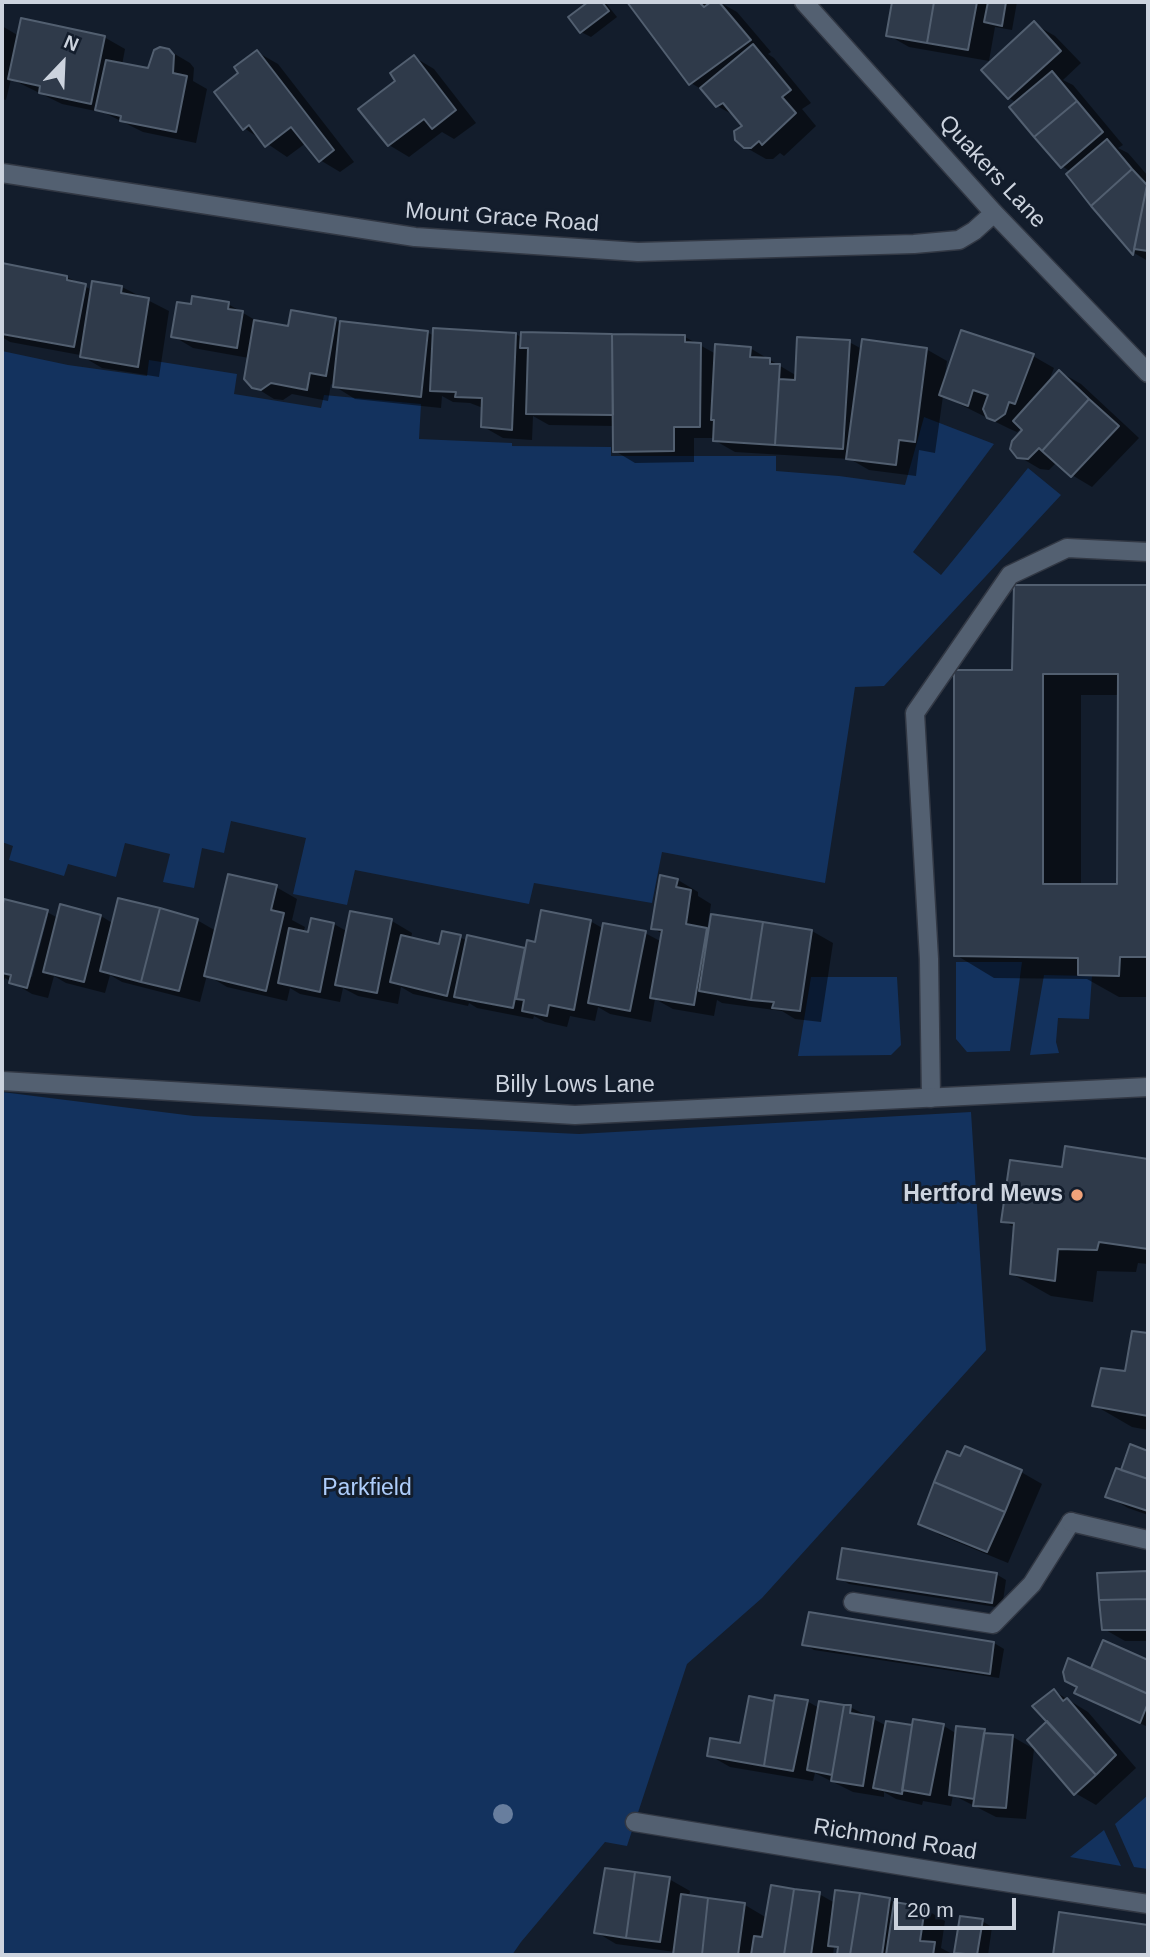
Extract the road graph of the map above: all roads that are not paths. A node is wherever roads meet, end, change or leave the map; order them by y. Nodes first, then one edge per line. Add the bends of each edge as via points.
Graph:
1 (804, 2) edge
2 (2, 173) edge
3 (994, 213) junction
4 (1148, 373) edge
5 (1148, 551) edge
6 (2, 1081) edge
7 (1148, 1087) edge
8 (931, 1098) junction
9 (1148, 1540) edge
10 (853, 1602) dead end
11 (635, 1822) dead end
12 (1148, 1904) edge

1 - 3 street, Quakers Lane
2 - 3 street, Mount Grace Road via 415,237 638,252 959,240
3 - 4 street, Quakers Lane
5 - 8 street via 1066,548 1010,575 915,713 929,958
6 - 8 street, Billy Lows Lane via 575,1115
7 - 8 street, Billy Lows Lane
9 - 10 street via 1071,1522 1032,1584 993,1624
11 - 12 street, Richmond Road

